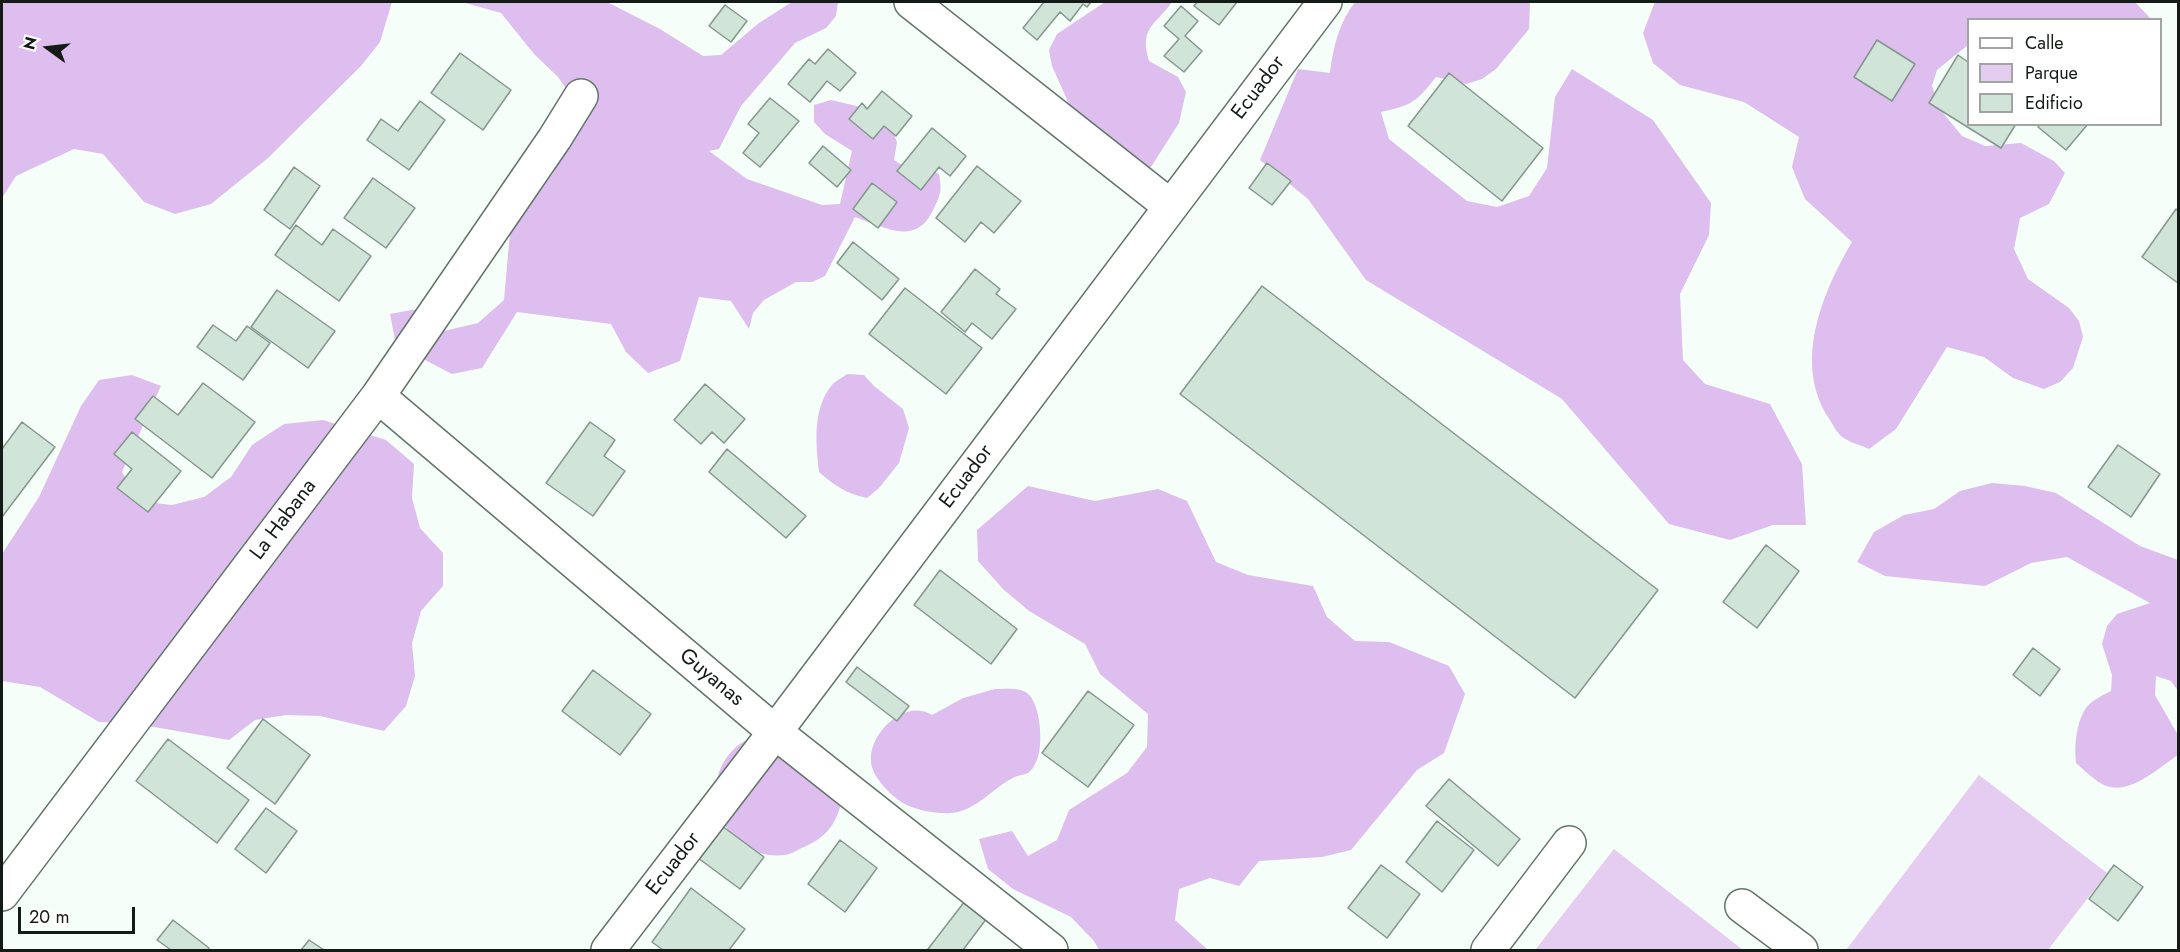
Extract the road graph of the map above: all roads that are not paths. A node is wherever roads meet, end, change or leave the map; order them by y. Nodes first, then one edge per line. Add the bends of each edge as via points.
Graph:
1 (911, 2) edge
2 (1325, 2) edge
3 (581, 96) dead end
4 (1170, 206) junction
5 (378, 396) junction
6 (775, 732) junction
7 (1569, 843) dead end
8 (2, 894) edge
9 (1742, 906) dead end
10 (608, 951) edge
11 (1051, 951) edge
12 (1488, 951) edge
13 (1801, 951) edge

1 - 4 street
2 - 4 street, Ecuador
3 - 5 street, La Habana
4 - 6 street, Ecuador
5 - 6 street, Guyanas
5 - 8 street, La Habana
6 - 10 street, Ecuador
6 - 11 street, Guyanas
7 - 12 street
9 - 13 street

